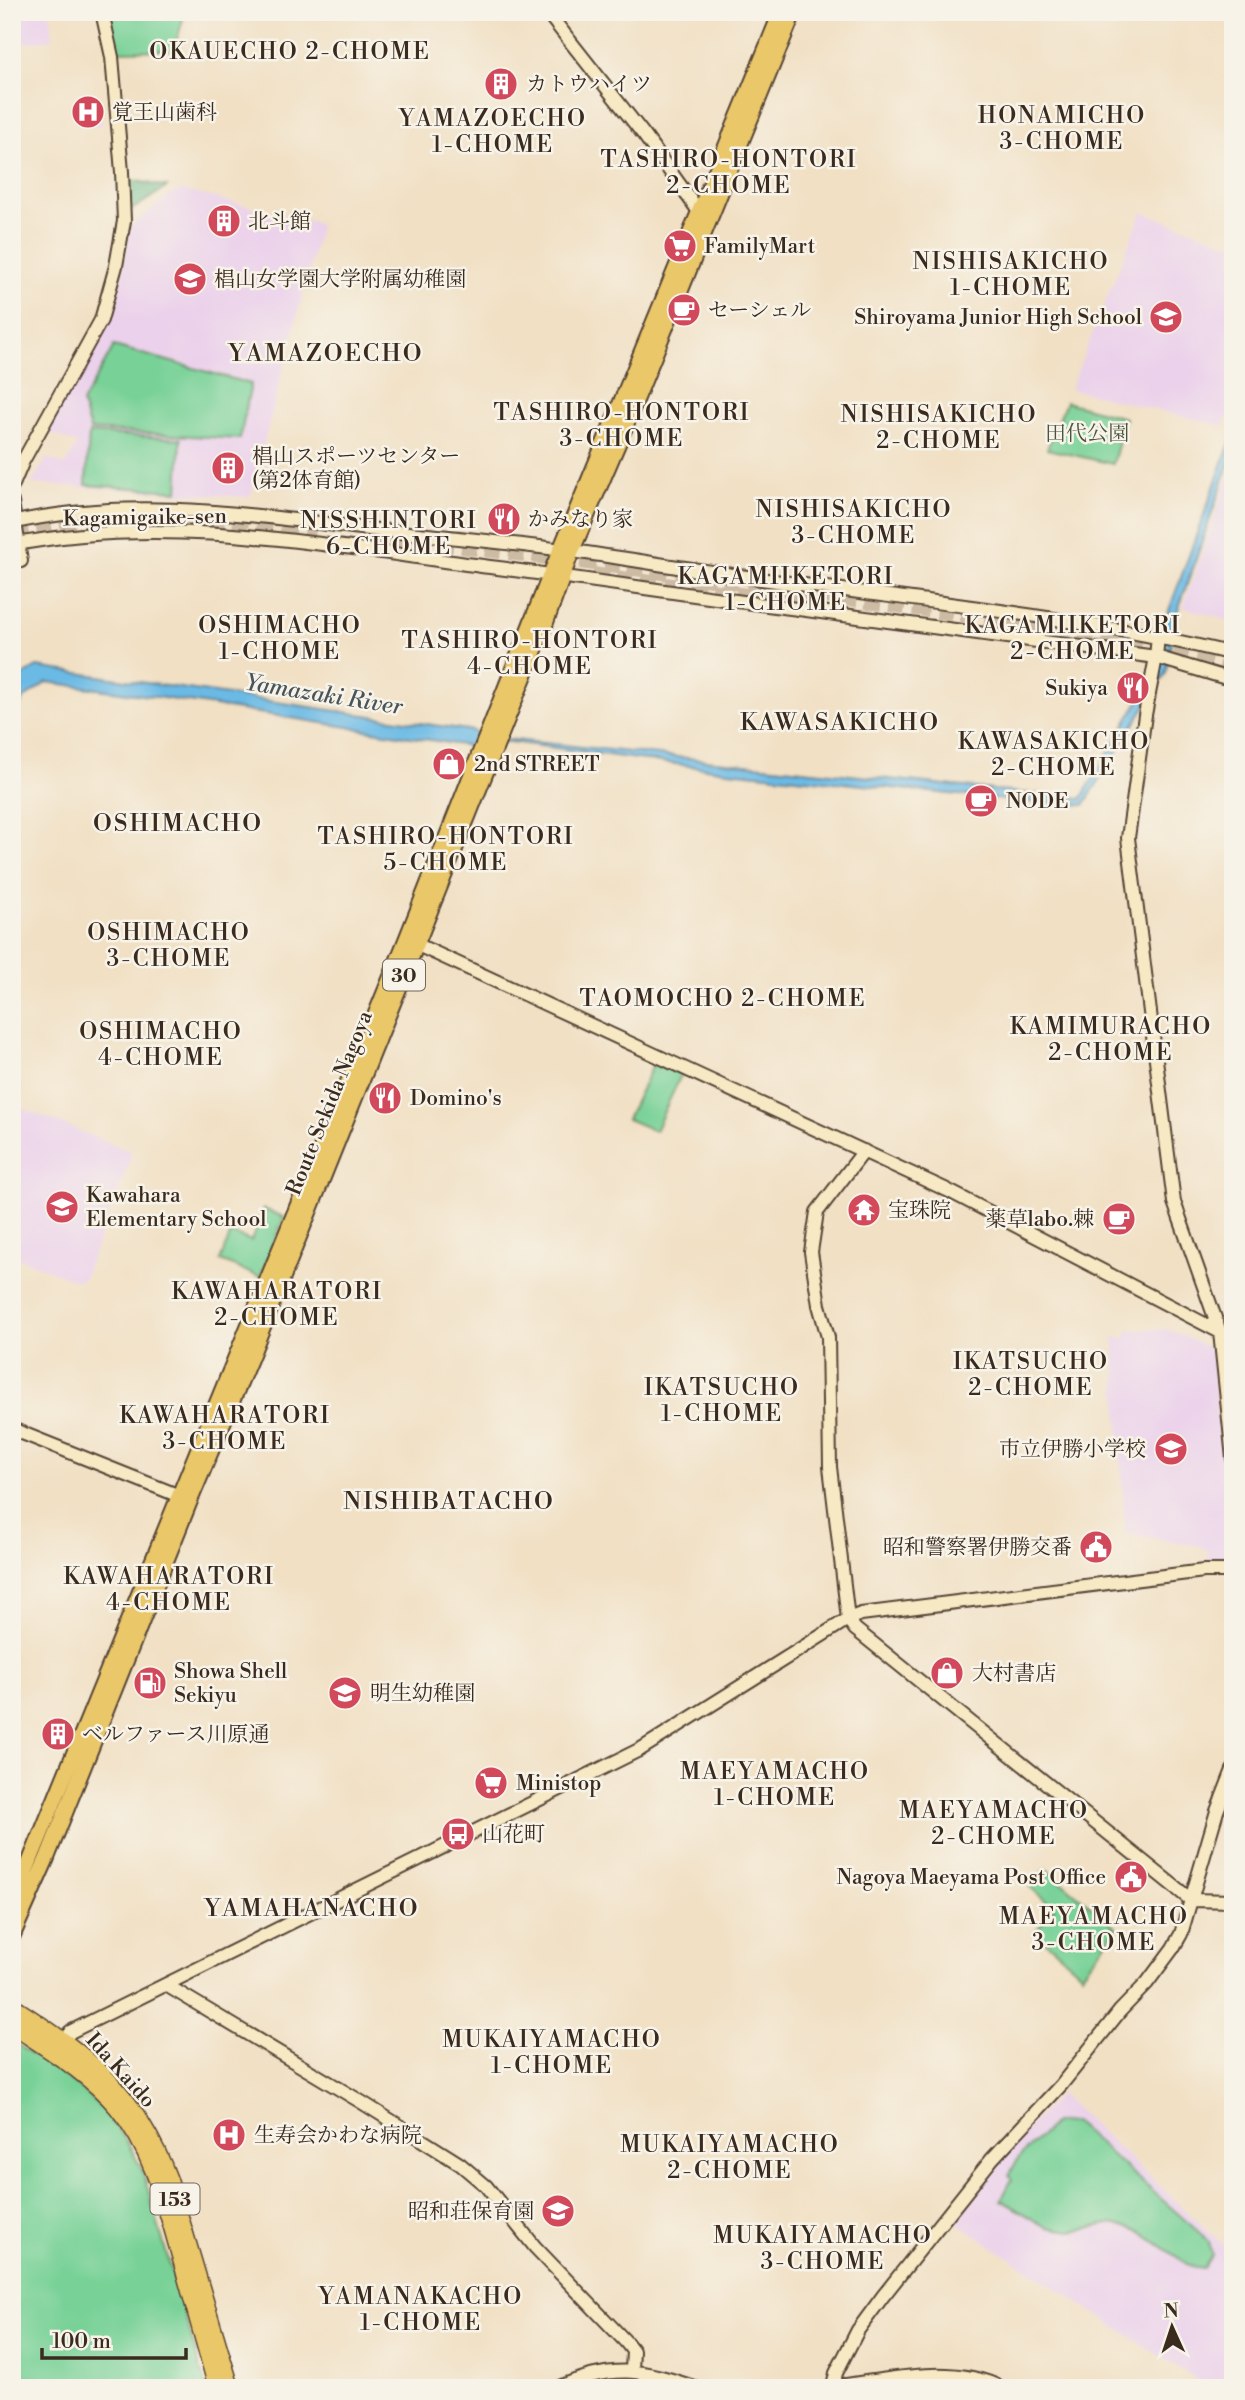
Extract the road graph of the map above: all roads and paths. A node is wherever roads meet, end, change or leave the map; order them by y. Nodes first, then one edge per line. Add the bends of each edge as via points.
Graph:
1 (102, 12) edge
2 (547, 12) edge
3 (781, 12) edge
4 (794, 12) edge
5 (706, 215) junction
6 (12, 487) edge
7 (12, 502) edge
8 (14, 522) edge
9 (16, 544) edge
10 (566, 550) junction
11 (21, 561) dead end
12 (557, 575) junction
13 (1157, 636) junction
14 (1233, 654) edge
15 (1156, 657) junction
16 (1233, 680) edge
17 (412, 942) junction
18 (864, 1151) junction
19 (1220, 1332) junction
20 (12, 1429) edge
21 (1233, 1459) edge
22 (185, 1498) junction
23 (1233, 1571) edge
24 (848, 1619) junction
25 (1233, 1770) edge
26 (1191, 1900) junction
27 (1233, 1901) edge
28 (12, 1905) edge
29 (12, 1937) edge
30 (166, 1985) junction
31 (12, 2006) edge
32 (12, 2025) edge
33 (60, 2047) junction
34 (632, 2370) junction
35 (832, 2387) edge
36 (218, 2388) edge
37 (231, 2388) edge
38 (557, 2388) edge
39 (697, 2388) edge
40 (1001, 2388) edge

1 - 6 street via 112,57 122,172 124,221 116,266 101,320
2 - 5 street
3 - 5 main road, Route Sekida Nagoya / 30
4 - 5 main road, Route Sekida Nagoya / 30
5 - 10 main road, Route Sekida Nagoya / 30
7 - 8 street
8 - 9 street
8 - 10 street, Kagamigaike-sen via 131,509 191,510
9 - 11 street
9 - 12 street, Kagamigaike-sen via 52,537 196,531
10 - 12 main road, Route Sekida Nagoya / 30
10 - 13 street, Kagamigaike-sen
12 - 15 street, Kagamigaike-sen
12 - 17 main road, Route Sekida Nagoya / 30
13 - 14 street, Kagamigaike-sen
13 - 15 street
15 - 16 street, Kagamigaike-sen
15 - 19 street via 1128,838 1174,1202
17 - 18 street
17 - 22 main road, Route Sekida Nagoya / 30
18 - 19 street
18 - 24 street via 817,1212 811,1252 828,1337 830,1467
19 - 21 street
20 - 22 street
22 - 28 main road, Route Sekida Nagoya / 30
22 - 29 main road, Route Sekida Nagoya / 30 via 47,1858
23 - 24 street via 1080,1586
24 - 26 street
24 - 30 street via 641,1749
25 - 26 street
26 - 27 street
26 - 35 street via 1173,1948 930,2234 858,2330
30 - 33 street via 70,2032
30 - 34 street via 474,2175 626,2342 633,2351
31 - 33 highway, Ida Kaido / 153
32 - 33 highway, Ida Kaido / 153
33 - 36 highway, Ida Kaido / 153 via 117,2107 145,2150
33 - 37 highway, Ida Kaido / 153 via 96,2067 133,2109 159,2152
34 - 38 street via 584,2376
34 - 39 street
35 - 40 street via 944,2375 989,2381

